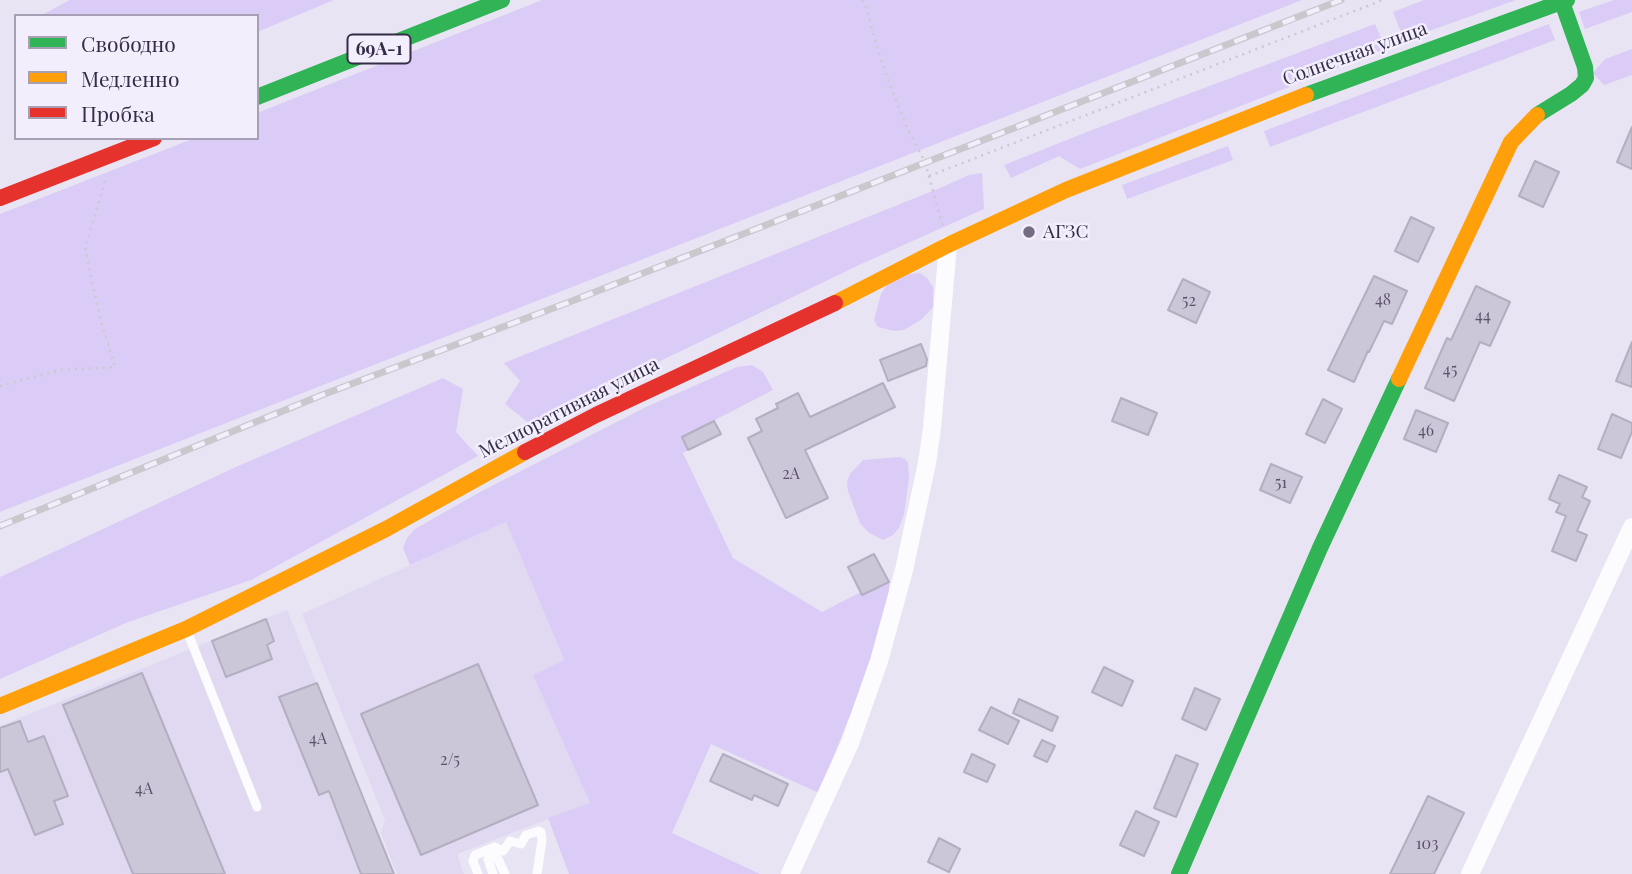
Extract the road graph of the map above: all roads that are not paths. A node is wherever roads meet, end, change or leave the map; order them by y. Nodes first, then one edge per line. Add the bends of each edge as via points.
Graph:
1 (502, 0) edge
2 (1564, 1) edge
3 (259, 96) edge
4 (148, 140) edge
5 (1159, 152) joint
6 (0, 198) edge
7 (948, 245) junction
8 (1632, 527) edge
9 (186, 629) junction
10 (0, 706) edge
11 (257, 807) dead end
12 (478, 874) edge
13 (494, 874) edge
14 (505, 874) edge
15 (537, 874) edge
16 (790, 874) edge
17 (1179, 874) edge
18 (1470, 874) edge

1 - 3 street, 69А-1
2 - 5 street, Солнечная улица
2 - 17 street via 1586,78 1536,116 1511,142 1320,548
4 - 6 street
5 - 7 street, Мелиоративная улица
7 - 9 street, Мелиоративная улица via 596,415 386,529
7 - 16 street via 932,428 904,570 850,743
8 - 18 street
9 - 10 street, Мелиоративная улица
9 - 11 lane
12 - 15 lane via 475,855 495,847 503,851 510,841 521,844 526,835 539,831
13 - 14 lane via 488,859 492,854

